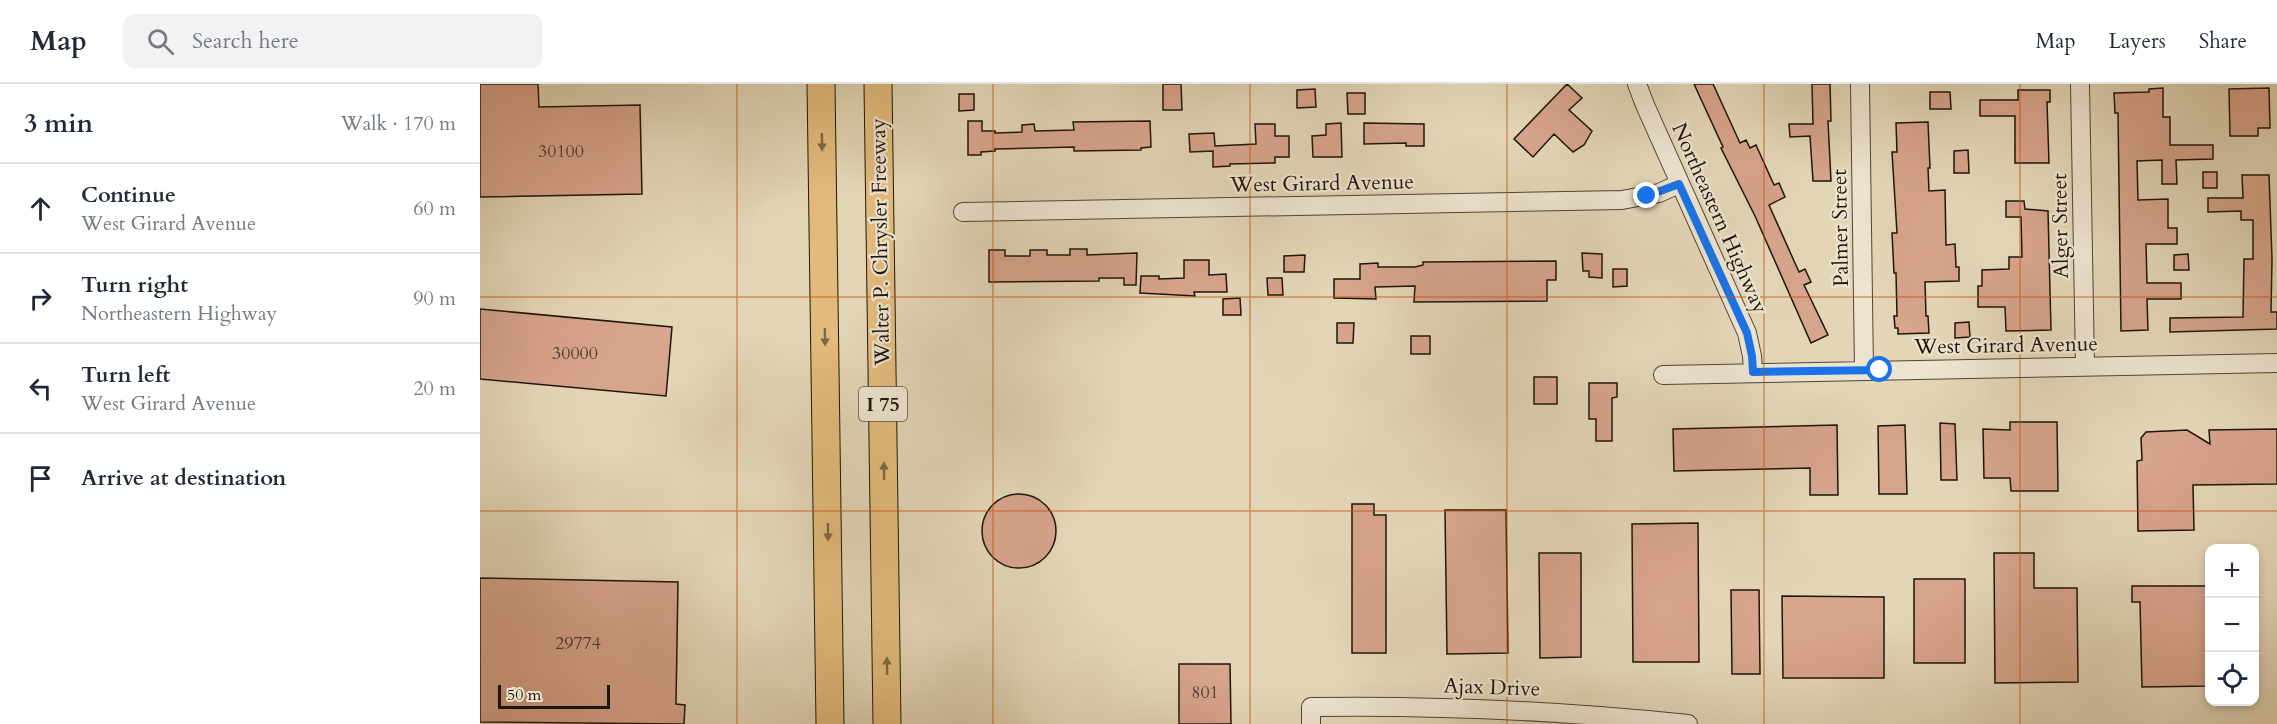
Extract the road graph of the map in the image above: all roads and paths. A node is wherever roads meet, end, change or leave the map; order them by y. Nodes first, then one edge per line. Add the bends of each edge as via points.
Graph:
1 (821, 84) edge
2 (878, 84) edge
3 (1637, 84) edge
4 (1860, 84) edge
5 (2080, 84) edge
6 (1679, 184) junction
7 (963, 212) dead end
8 (2277, 363) edge
9 (2085, 366) junction
10 (1864, 371) junction
11 (1753, 372) junction
12 (1663, 375) dead end
13 (830, 724) edge
14 (887, 724) edge
15 (1311, 724) edge
16 (1688, 724) edge

1 -> 13 highway
14 -> 2 highway, Walter P. Chrysler Freeway / I 75
3 - 6 street, Northeastern Highway
4 - 10 street, Palmer Street
5 - 9 street, Alger Street
6 - 7 street, West Girard Avenue via 1659,193 1622,200
6 - 11 street, Northeastern Highway via 1747,333
8 - 9 street, West Girard Avenue
9 - 10 street, West Girard Avenue
10 - 11 street, West Girard Avenue
11 - 12 street, West Girard Avenue
15 - 16 street, Ajax Drive via 1311,707 1369,706 1512,709

